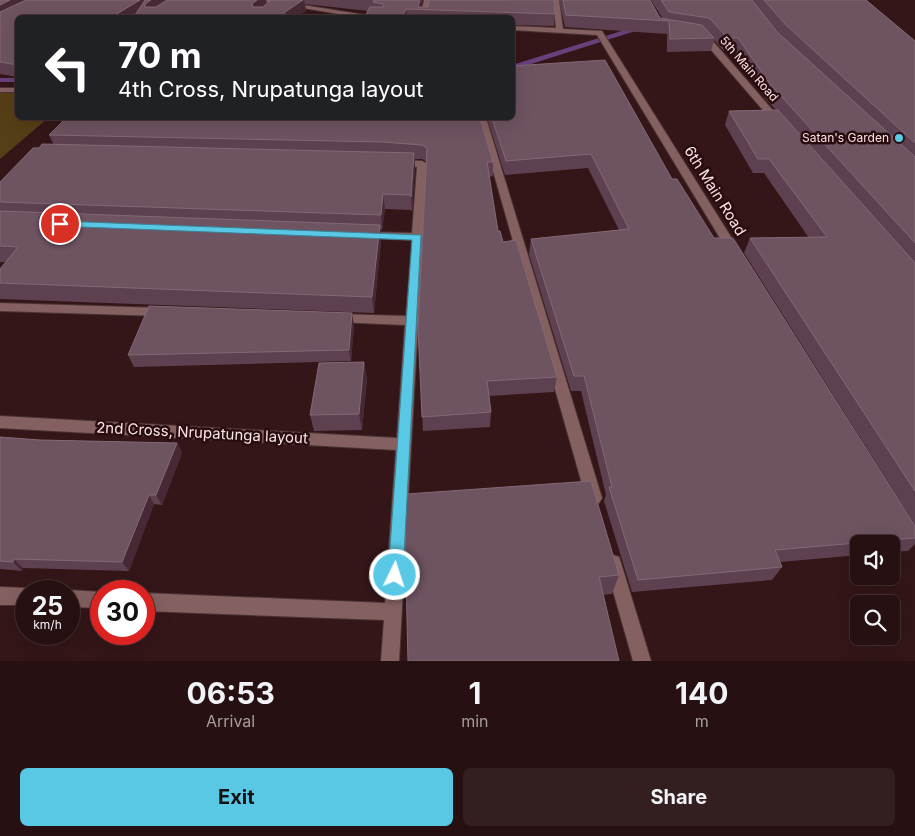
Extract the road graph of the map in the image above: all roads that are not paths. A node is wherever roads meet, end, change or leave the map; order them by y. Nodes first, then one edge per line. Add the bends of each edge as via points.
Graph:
1 (258, 0) edge
2 (427, 0) edge
3 (556, 0) edge
4 (276, 4) edge
5 (323, 9) junction
6 (320, 15) edge
7 (362, 15) edge
8 (424, 15) edge
9 (515, 28) edge
10 (560, 31) junction
11 (697, 33) edge
12 (0, 90) edge
13 (15, 90) edge
14 (483, 120) edge
15 (786, 130) edge
16 (392, 162) edge
17 (358, 235) edge
18 (418, 237) junction
19 (742, 264) edge
20 (0, 307) edge
21 (177, 313) edge
22 (324, 318) edge
23 (412, 321) junction
24 (0, 422) edge
25 (404, 444) junction
26 (597, 508) edge
27 (609, 547) edge
28 (0, 596) edge
29 (15, 597) edge
30 (155, 602) edge
31 (393, 612) junction
32 (390, 661) edge
33 (642, 661) edge

1 - 4 street
2 - 8 street
3 - 10 street
4 - 5 street
5 - 6 street
5 - 7 street
9 - 10 street
10 - 19 street, 6th Main Road via 602,39
11 - 15 street, 5th Main Road
12 - 13 street
14 - 26 street
16 - 18 street via 422,164
17 - 18 street
18 - 23 street
20 - 21 street
22 - 23 street
23 - 25 street
24 - 25 street, 2nd Cross, Nrupatunga layout
25 - 31 street
27 - 33 street
28 - 29 street
30 - 31 street
31 - 32 street

